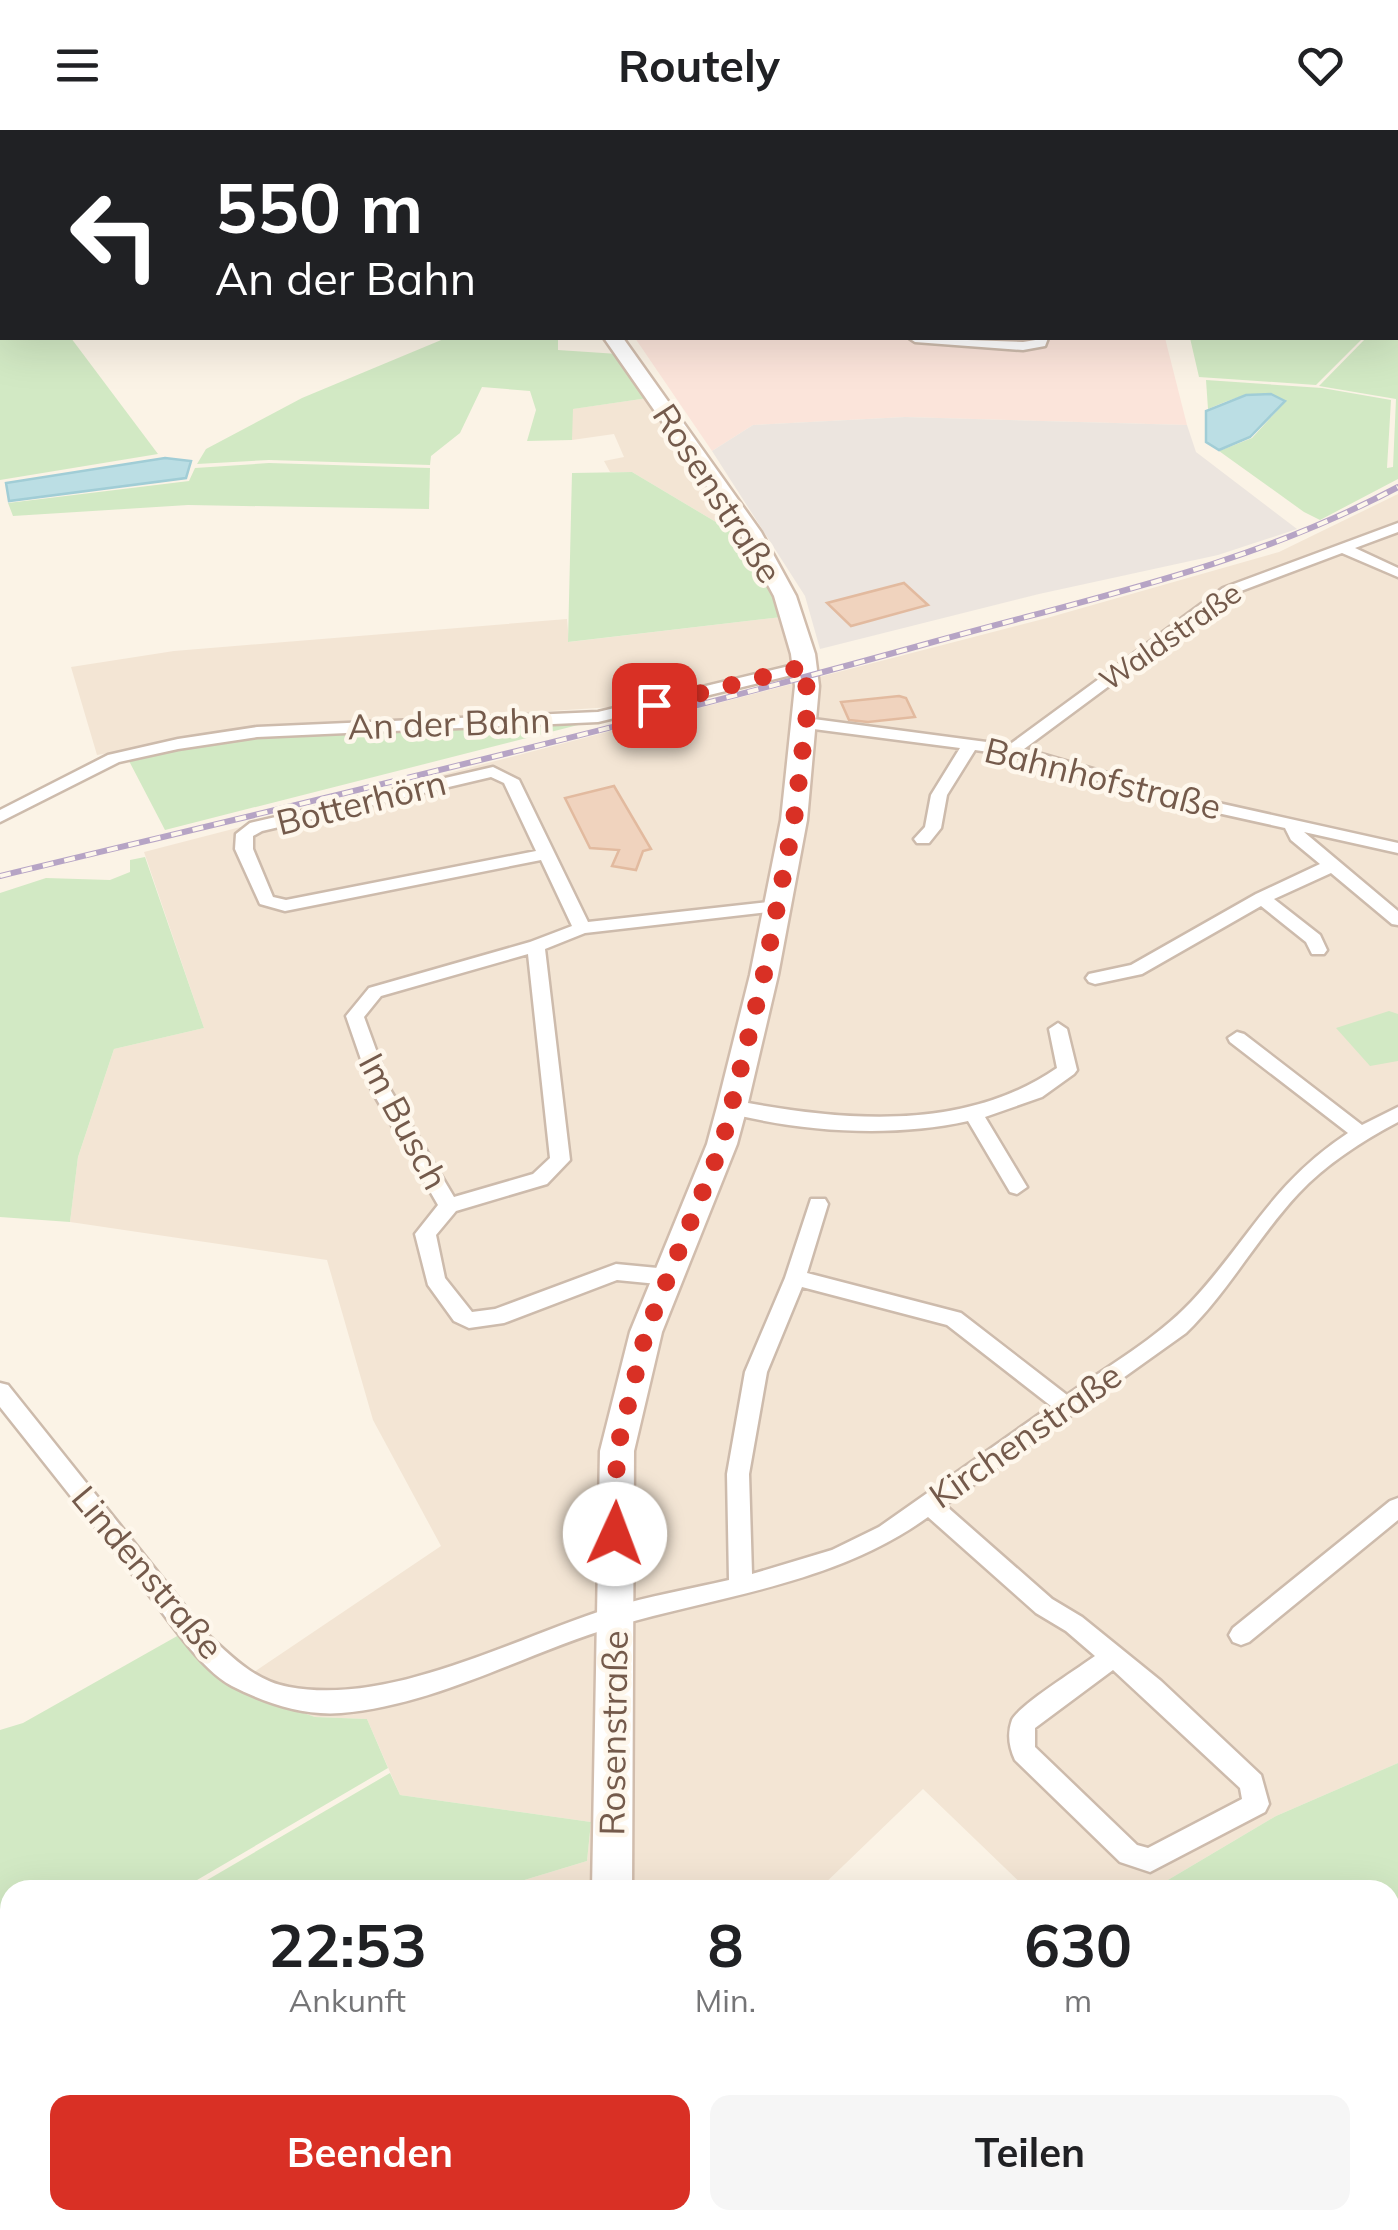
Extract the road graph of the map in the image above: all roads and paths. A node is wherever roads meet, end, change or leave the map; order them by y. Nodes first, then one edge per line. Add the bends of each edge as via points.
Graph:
1 (615, 340) edge
2 (942, 340) edge
3 (1041, 340) edge
4 (1398, 527) edge
5 (1340, 547) junction
6 (1398, 573) edge
7 (806, 666) junction
8 (806, 723) junction
9 (972, 744) junction
10 (1012, 750) junction
11 (0, 817) edge
12 (1291, 823) junction
13 (923, 840) dead end
14 (1398, 848) edge
15 (546, 854) junction
16 (1333, 865) junction
17 (1262, 898) junction
18 (777, 906) junction
19 (1398, 920) edge
20 (582, 928) junction
21 (536, 946) junction
22 (1318, 950) dead end
23 (1094, 978) dead end
24 (1058, 1029) dead end
25 (1236, 1038) dead end
26 (732, 1106) junction
27 (973, 1113) junction
28 (1398, 1114) edge
29 (1360, 1133) junction
30 (1018, 1186) dead end
31 (818, 1204) dead end
32 (449, 1206) junction
33 (668, 1276) junction
34 (795, 1278) junction
35 (0, 1391) edge
36 (1066, 1406) junction
37 (929, 1504) junction
38 (1398, 1507) edge
39 (741, 1586) junction
40 (614, 1617) junction
41 (1241, 1635) dead end
42 (1113, 1656) junction
43 (612, 1880) edge

1 - 7 main road, Rosenstraße via 750,532 786,596
2 - 3 street via 1022,346
4 - 5 street, Waldstraße
5 - 6 street
5 - 10 street, Waldstraße via 1228,590
7 - 8 main road, Rosenstraße
7 - 11 street, An der Bahn via 598,717 258,732 178,744 114,758
8 - 9 street, Bahnhofstraße
8 - 18 main road, Rosenstraße
9 - 10 street, Bahnhofstraße
9 - 13 street via 939,795 934,828
10 - 12 street, Bahnhofstraße via 1183,800
12 - 14 street, Bahnhofstraße
12 - 16 street
15 - 15 street, Botterhörn via 510,780 493,772 256,827 245,834 244,849 266,900 286,906
15 - 20 street, Botterhörn
16 - 17 street
16 - 19 street
17 - 22 street via 1314,939
17 - 23 street via 1136,970
18 - 20 street, Im Busch
18 - 26 main road, Rosenstraße
20 - 21 street, Im Busch
21 - 32 street via 560,1160 540,1179
21 - 32 street, Im Busch via 375,992 355,1016 410,1145
24 - 27 street via 1067,1070 1046,1089
25 - 29 street
26 - 27 street via 866,1124
26 - 33 main road, Rosenstraße
27 - 30 street
28 - 29 street, Kirchenstraße
29 - 36 street, Kirchenstraße via 1292,1188 1204,1306
31 - 34 street
32 - 33 street, Im Busch via 425,1234 435,1280 469,1320 497,1317 616,1272
33 - 40 main road, Rosenstraße via 646,1332 617,1450
34 - 36 street via 954,1319
34 - 39 street via 753,1388 738,1474
35 - 40 street, Lindenstraße via 200,1641 237,1677 283,1697 338,1703 396,1694
36 - 37 street, Kirchenstraße
37 - 39 street, Kirchenstraße via 839,1557
37 - 42 street via 1044,1606
38 - 41 street
39 - 40 street, Kirchenstraße
40 - 43 main road, Rosenstraße
42 - 42 street via 1252,1784 1256,1804 1150,1860 1130,1854 1024,1752 1021,1737 1024,1722

